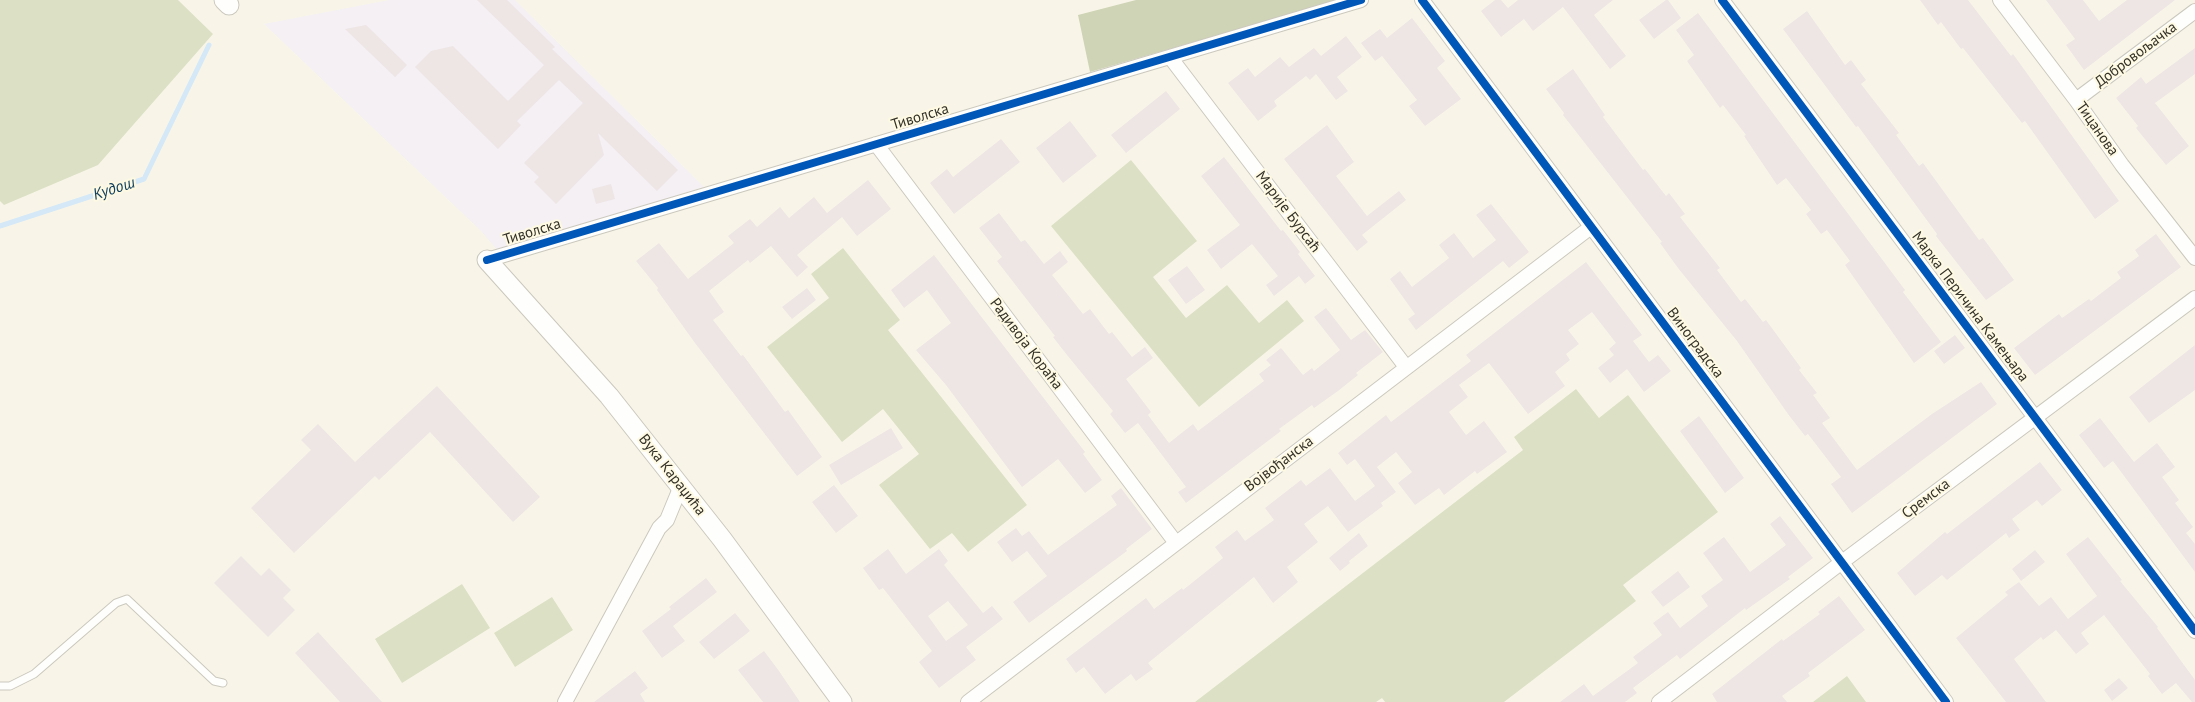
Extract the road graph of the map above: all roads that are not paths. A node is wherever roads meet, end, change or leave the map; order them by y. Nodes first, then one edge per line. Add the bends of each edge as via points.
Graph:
1 (1361, 0) edge
2 (1422, 0) edge
3 (1722, 0) edge
4 (2000, 0) edge
5 (2195, 10) edge
6 (1170, 57) junction
7 (2076, 100) junction
8 (876, 144) junction
9 (1591, 227) junction
10 (2195, 258) edge
11 (487, 260) joint
12 (2195, 298) edge
13 (1406, 367) junction
14 (2035, 418) junction
15 (681, 486) junction
16 (1176, 543) junction
17 (1842, 562) junction
18 (2195, 631) edge
19 (223, 683) dead end
20 (0, 686) edge
21 (565, 702) edge
22 (842, 702) edge
23 (968, 702) edge
24 (1659, 702) edge
25 (1946, 702) edge

1 - 6 street, Тиволска
2 - 9 street, Виноградска
3 - 14 street, Марка Перичина Камењара
4 - 7 street, Тицанова
5 - 7 street, Добровољачка
6 - 8 street, Тиволска
6 - 13 street, Марије Бурсаћ
7 - 10 street, Тицанова
8 - 11 street, Тиволска
8 - 16 street, Радивоја Кораћа
9 - 13 street, Војвођанска
9 - 17 street, Виноградска
11 - 15 main road, Вука Караџића via 588,372
12 - 14 street, Сремска
13 - 16 street, Војвођанска
14 - 17 street, Сремска
14 - 18 street, Марка Перичина Камењара
15 - 21 street via 667,520 659,528
15 - 22 main road, Вука Караџића
16 - 23 street, Војвођанска
17 - 24 street, Сремска
17 - 25 street, Виноградска
19 - 20 lane via 214,681 127,599 116,602 34,674 10,686

